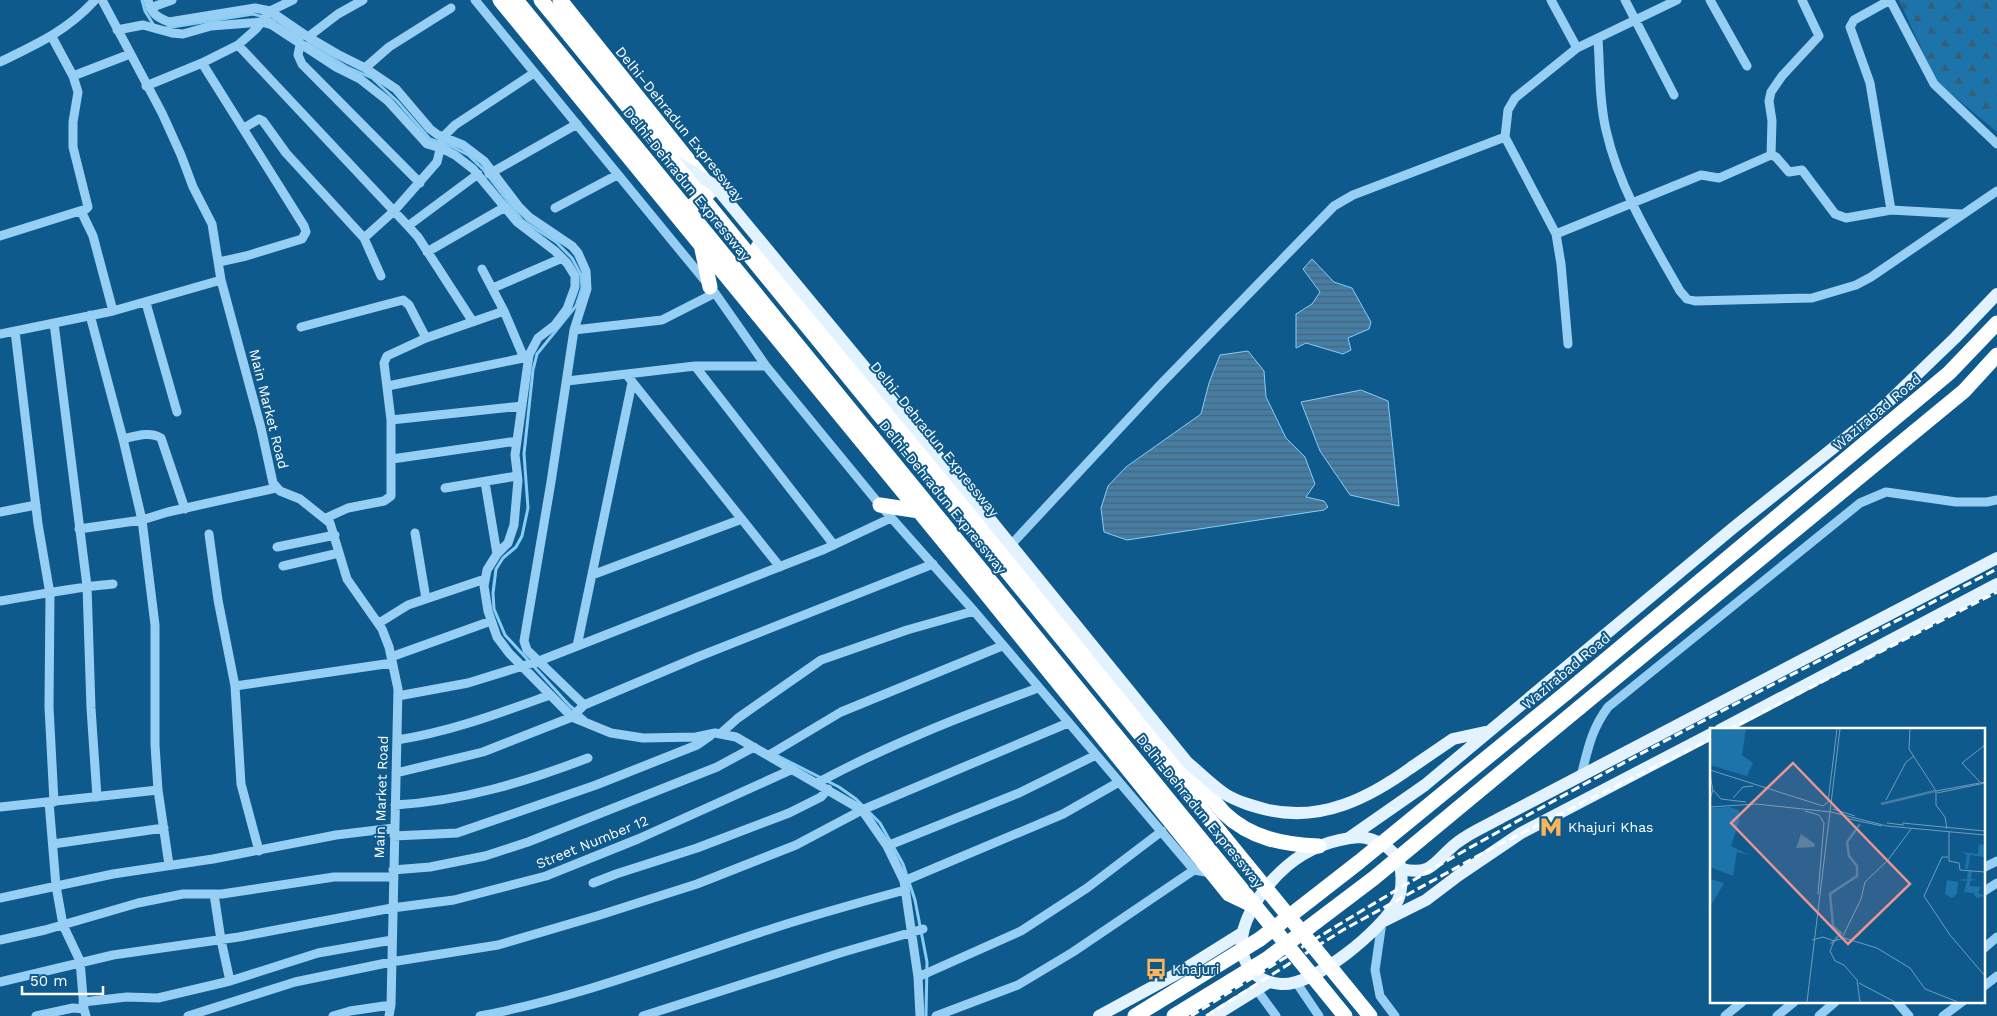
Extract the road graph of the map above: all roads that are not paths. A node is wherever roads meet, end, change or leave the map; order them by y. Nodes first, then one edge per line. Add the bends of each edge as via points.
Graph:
1 (95, 0) edge
2 (102, 0) edge
3 (172, 0) edge
4 (261, 0) edge
5 (293, 0) edge
6 (363, 0) edge
7 (475, 0) edge
8 (500, 0) edge
9 (516, 0) edge
10 (541, 0) edge
11 (560, 0) edge
12 (1551, 0) edge
13 (1625, 0) edge
14 (1678, 0) edge
15 (1710, 0) edge
16 (1802, 0) edge
17 (1890, 0) edge
18 (149, 4) edge
19 (451, 8) dead end
20 (266, 16) junction
21 (1636, 21) junction
22 (117, 30) junction
23 (52, 37) junction
24 (308, 37) junction
25 (1598, 39) junction
26 (238, 45) junction
27 (300, 45) junction
28 (1577, 48) junction
29 (130, 54) junction
30 (0, 62) edge
31 (202, 63) junction
32 (1747, 66) dead end
33 (365, 68) junction
34 (534, 73) junction
35 (73, 76) junction
36 (146, 86) junction
37 (1674, 95) dead end
38 (577, 124) junction
39 (244, 128) junction
40 (1505, 137) junction
41 (442, 143) junction
42 (1997, 144) edge
43 (1772, 155) junction
44 (674, 161) junction
45 (486, 175) junction
46 (617, 175) junction
47 (420, 183) junction
48 (712, 190) junction
49 (1997, 191) edge
50 (1631, 204) junction
51 (504, 207) junction
52 (555, 208) dead end
53 (1891, 210) junction
54 (81, 211) junction
55 (394, 211) junction
56 (1962, 214) junction
57 (678, 217) junction
58 (408, 226) junction
59 (1556, 234) junction
60 (0, 236) edge
61 (364, 238) junction
62 (701, 246) junction
63 (427, 252) junction
64 (562, 258) junction
65 (219, 262) junction
66 (482, 269) dead end
67 (381, 276) dead end
68 (221, 280) junction
69 (493, 288) junction
70 (713, 290) junction
71 (1997, 294) edge
72 (146, 302) junction
73 (113, 311) junction
74 (504, 311) junction
75 (90, 315) junction
76 (473, 322) junction
77 (54, 323) junction
78 (1997, 323) edge
79 (301, 326) dead end
80 (574, 330) junction
81 (16, 331) junction
82 (0, 334) edge
83 (426, 338) junction
84 (1568, 344) dead end
85 (1997, 355) edge
86 (526, 358) junction
87 (695, 366) junction
88 (766, 366) junction
89 (626, 374) junction
90 (567, 381) junction
91 (632, 382) junction
92 (388, 386) junction
93 (522, 406) junction
94 (178, 412) dead end
95 (391, 420) junction
96 (123, 439) junction
97 (517, 441) junction
98 (392, 459) junction
99 (517, 476) junction
100 (485, 482) junction
101 (276, 488) junction
102 (445, 488) dead end
103 (1997, 500) edge
104 (36, 505) junction
105 (880, 505) junction
106 (185, 509) junction
107 (918, 511) junction
108 (0, 512) edge
109 (326, 518) junction
110 (891, 518) junction
111 (742, 519) junction
112 (142, 520) junction
113 (79, 529) junction
114 (415, 533) dead end
115 (209, 534) dead end
116 (334, 535) junction
117 (834, 545) junction
118 (277, 547) dead end
119 (1006, 550) junction
120 (339, 553) junction
121 (497, 554) junction
122 (1997, 558) edge
123 (933, 564) junction
124 (283, 566) dead end
125 (780, 567) junction
126 (592, 575) junction
127 (485, 579) junction
128 (114, 584) dead end
129 (1997, 584) edge
130 (87, 586) junction
131 (50, 594) junction
132 (426, 599) junction
133 (0, 601) edge
134 (974, 611) junction
135 (491, 621) junction
136 (378, 623) junction
137 (577, 646) junction
138 (1002, 646) junction
139 (392, 660) junction
140 (530, 663) junction
141 (235, 686) junction
142 (1038, 688) junction
143 (398, 696) junction
144 (550, 696) junction
145 (577, 711) junction
146 (1068, 723) junction
147 (1724, 728) edge
148 (1489, 731) junction
149 (721, 732) junction
150 (1710, 735) edge
151 (397, 740) junction
152 (754, 747) junction
153 (771, 753) junction
154 (1096, 755) junction
155 (588, 758) dead end
156 (792, 768) junction
157 (396, 773) junction
158 (1581, 776) junction
159 (822, 780) junction
160 (1119, 782) junction
161 (828, 789) junction
162 (158, 790) junction
163 (97, 797) junction
164 (52, 802) junction
165 (395, 805) junction
166 (0, 807) edge
167 (865, 809) junction
168 (164, 828) junction
169 (1162, 831) junction
170 (394, 832) junction
171 (1349, 838) junction
172 (52, 844) junction
173 (891, 844) junction
174 (1320, 846) junction
175 (259, 851) junction
176 (1997, 861) edge
177 (169, 865) junction
178 (1984, 868) edge
179 (1402, 869) junction
180 (1194, 870) junction
181 (393, 873) junction
182 (1211, 873) junction
183 (906, 882) junction
184 (1997, 883) edge
185 (593, 884) dead end
186 (56, 886) junction
187 (1984, 891) edge
188 (214, 894) junction
189 (0, 898) edge
190 (1254, 906) junction
191 (392, 908) junction
192 (1382, 922) junction
193 (64, 924) junction
194 (917, 931) junction
195 (1242, 932) junction
196 (1997, 937) edge
197 (0, 940) edge
198 (221, 940) junction
199 (392, 940) junction
200 (1984, 947) edge
201 (80, 961) junction
202 (391, 962) junction
203 (924, 975) junction
204 (1997, 976) edge
205 (1163, 980) junction
206 (230, 981) junction
207 (0, 982) edge
208 (1269, 982) junction
209 (1296, 982) junction
210 (1985, 986) edge
211 (1997, 989) edge
212 (1257, 990) junction
213 (1740, 1004) edge
214 (1792, 1004) edge
215 (1833, 1004) edge
216 (1899, 1004) edge
217 (1959, 1004) edge
218 (391, 1005) junction
219 (84, 1009) edge
220 (36, 1016) edge
221 (188, 1016) edge
222 (333, 1016) edge
223 (389, 1016) edge
224 (480, 1016) edge
225 (643, 1016) edge
226 (920, 1016) edge
227 (936, 1016) edge
228 (1099, 1016) edge
229 (1135, 1016) edge
230 (1150, 1016) edge
231 (1174, 1016) edge
232 (1214, 1016) edge
233 (1276, 1016) edge
234 (1319, 1016) edge
235 (1345, 1016) edge
236 (1370, 1016) edge
237 (1396, 1016) edge
238 (1725, 1016) edge
239 (1777, 1016) edge
240 (1819, 1016) edge
241 (1909, 1016) edge
242 (1943, 1016) edge

1 - 23 street
2 - 22 street, Main Market Road
3 - 18 street
4 - 20 street
5 - 20 street
6 - 24 street
7 - 34 street
8 - 57 highway
9 - 235 highway, Delhi-Dehradun Expressway, bridge
10 - 44 highway, Delhi-Dehradun Expressway, bridge
11 - 48 highway, Delhi–Dehradun Expressway
12 - 28 street
13 - 21 street
14 - 21 street
15 - 32 street
16 - 43 street via 1819,36 1771,92
17 - 42 street via 1934,84
17 - 53 street via 1854,20 1850,27 1870,83
18 - 20 street via 156,17 169,22 255,8
19 - 33 street via 389,47
20 - 22 street via 183,34 143,25
20 - 24 street
20 - 26 street
20 - 27 street via 272,26
21 - 25 street
21 - 37 street
22 - 29 street, Main Market Road
23 - 30 street
23 - 35 street
24 - 33 street
25 - 28 street
25 - 50 street via 1605,129
26 - 31 street
26 - 55 street
27 - 41 street via 360,79 388,101 424,142
27 - 47 street via 298,54 302,64
28 - 40 street via 1515,98 1508,110
29 - 35 street
29 - 36 street, Main Market Road
31 - 36 street
31 - 39 street
33 - 41 street via 396,89
34 - 38 street
34 - 41 street via 456,125
35 - 54 street via 78,92 73,147 88,202 86,209
36 - 65 street, Main Market Road via 162,113 212,224
38 - 45 street
38 - 46 street
39 - 61 street via 255,120 263,121 286,153
39 - 65 street via 304,226 305,236
40 - 59 street
40 - 119 street via 1353,195 1334,206
41 - 45 street
41 - 45 street via 463,145 484,161
41 - 47 street via 437,162
43 - 50 street via 1719,178 1701,175
43 - 53 street via 1789,172 1802,170 1840,217
44 - 148 main road, bridge via 714,185 1187,762 1226,794 1250,806 1283,813 1334,810 1393,781 1453,739
44 - 236 highway, Delhi-Dehradun Expressway, bridge
45 - 51 street
45 - 58 street
45 - 80 street via 529,217 578,253 586,271 587,289
46 - 52 street
46 - 70 street
47 - 55 street
48 - 57 highway
48 - 119 highway, Delhi–Dehradun Expressway
49 - 56 street
50 - 56 street via 1680,291 1687,299 1695,301 1812,298 1838,291 1871,277
50 - 59 street
51 - 63 street
51 - 64 street via 517,222
53 - 56 street
54 - 60 street
54 - 73 street via 93,236
55 - 58 street
55 - 61 street
57 - 62 highway
58 - 63 street
59 - 84 street
61 - 67 street
62 - 70 highway
62 - 107 highway
63 - 76 street
64 - 69 street
64 - 86 street via 574,276 572,298 555,325 538,338
65 - 68 street, Main Market Road
66 - 69 street
68 - 72 street
68 - 101 street, Main Market Road
69 - 74 street
70 - 80 street via 662,320
70 - 88 street
71 - 148 main road via 1877,413
72 - 73 street
72 - 94 street
73 - 75 street
74 - 76 street
74 - 86 street
75 - 77 street
75 - 96 street
76 - 83 street
77 - 81 street
77 - 113 street
78 - 229 highway, Wazirabad Road, bridge via 1949,373 1359,862 1260,939
79 - 83 street via 403,300 409,305
80 - 90 street
81 - 82 street
81 - 104 street
83 - 92 street via 387,356 384,363
85 - 231 highway, bridge via 1964,391 1374,878 1267,959
86 - 92 street
86 - 93 street
87 - 88 street
87 - 89 street
87 - 117 street
88 - 105 street
89 - 90 street
89 - 91 street
90 - 140 street via 524,631 524,645
91 - 111 street
91 - 126 street
92 - 95 street
93 - 95 street
93 - 97 street
95 - 98 street
96 - 106 street via 148,434 161,438
96 - 112 street
97 - 98 street
97 - 99 street
98 - 109 street via 392,492 388,499 348,508
99 - 100 street
99 - 121 street via 514,525 508,542
100 - 102 street
100 - 121 street
101 - 106 street
101 - 109 street, Main Market Road via 300,499
103 - 158 street via 1956,502 1886,492 1860,503 1608,707 1591,737
104 - 108 street
104 - 131 street
105 - 107 highway
105 - 110 street
106 - 112 street
107 - 182 highway
109 - 116 street, Main Market Road
110 - 117 street
110 - 123 street
111 - 125 street
111 - 126 street
112 - 113 street
112 - 162 street via 155,625
113 - 130 street
114 - 132 street
115 - 141 street
116 - 118 street
116 - 120 street, Main Market Road
117 - 125 street
119 - 174 highway, Delhi–Dehradun Expressway via 1123,695 1235,824 1278,842
120 - 124 street
120 - 136 street, Main Market Road via 347,579
121 - 127 street
122 - 158 main road
123 - 134 street
123 - 145 street via 700,656
125 - 137 street
126 - 137 street
127 - 132 street
127 - 135 street
128 - 130 street
129 - 147 main road
130 - 131 street
130 - 163 street
131 - 133 street
131 - 164 street
132 - 136 street via 408,605
134 - 138 street
134 - 149 street via 820,660
135 - 139 street
135 - 140 street via 497,637
136 - 139 street, Main Market Road
137 - 140 street
138 - 142 street
138 - 153 street via 842,712
139 - 141 street
139 - 143 street, Main Market Road
140 - 143 street via 468,684
140 - 144 street
140 - 145 street
141 - 175 street via 241,784
142 - 146 street
142 - 159 street via 904,740
143 - 151 street, Main Market Road
144 - 145 street
144 - 151 street via 472,723
145 - 149 street via 611,733 643,738 696,737
145 - 157 street via 482,752
146 - 154 street
146 - 167 street
148 - 171 main road via 1425,785
149 - 152 street
149 - 170 street via 697,745 596,785 457,833
150 - 192 main road via 1520,833 1426,900
151 - 157 street, Main Market Road
152 - 153 street
152 - 181 street via 717,767 528,842 485,856
153 - 156 street
154 - 160 street
154 - 173 street via 1019,793
155 - 165 street via 488,792
156 - 159 street
156 - 191 street, Street Number 12 via 638,839 546,876 454,900
157 - 165 street, Main Market Road
158 - 179 main road via 1458,842 1433,866 1416,872
159 - 161 street
160 - 169 street
160 - 183 street via 1063,814
161 - 167 street
161 - 185 street via 821,797 788,813
162 - 163 street
162 - 168 street
163 - 164 street
164 - 166 street
164 - 172 street
165 - 170 street, Main Market Road
167 - 173 street
167 - 202 street via 796,845 697,884 600,916 498,945
168 - 172 street
168 - 177 street
169 - 180 street
169 - 203 street via 1087,888 1021,931
170 - 175 street via 336,834
170 - 181 street, Main Market Road
171 - 174 main road
171 - 179 main road via 1371,838 1382,843 1394,854
172 - 186 street
173 - 183 street
174 - 190 main road via 1288,864
175 - 177 street
176 - 178 street
177 - 186 street
179 - 192 main road via 1398,898
180 - 182 street
180 - 227 street via 1018,985
181 - 188 street via 334,877
181 - 191 street, Main Market Road
182 - 190 highway via 1229,894
183 - 194 street
183 - 224 street via 673,962 534,1004
184 - 187 street
186 - 189 street
186 - 193 street
188 - 193 street via 183,894
188 - 198 street
190 - 195 main road
191 - 198 street, Street Number 12
191 - 199 street, Main Market Road
192 - 209 main road via 1343,957
192 - 237 street via 1375,970 1380,996
193 - 197 street
193 - 201 street
194 - 203 street
194 - 225 street
195 - 205 main road
195 - 208 main road via 1246,963
196 - 200 street
198 - 201 street, Street Number 12
198 - 206 street
199 - 202 street, Main Market Road
199 - 206 street via 318,953
201 - 207 street, Street Number 12
201 - 219 street
202 - 218 street, Main Market Road
202 - 221 street via 295,982
203 - 226 street
204 - 210 street
205 - 228 main road
205 - 230 main road via 1152,994
206 - 219 street via 158,998 127,997
208 - 209 main road
208 - 212 main road
209 - 234 street
210 - 211 street
212 - 232 main road
212 - 233 street
213 - 238 street
214 - 239 street
215 - 240 street
216 - 241 street
217 - 242 street
218 - 222 street
218 - 223 street, Main Market Road
219 - 220 street via 73,1008

